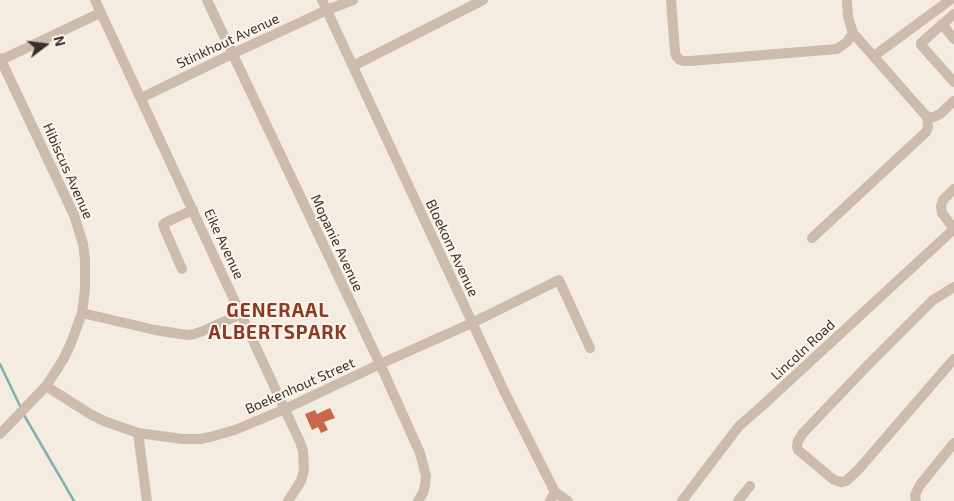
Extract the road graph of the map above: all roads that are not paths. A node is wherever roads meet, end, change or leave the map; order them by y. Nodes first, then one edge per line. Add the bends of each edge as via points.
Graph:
1 (95, 0) edge
2 (207, 0) edge
3 (322, 0) edge
4 (353, 0) edge
5 (483, 0) edge
6 (672, 0) edge
7 (847, 0) edge
8 (950, 0) edge
9 (327, 10) junction
10 (100, 13) junction
11 (954, 14) edge
12 (942, 24) junction
13 (852, 33) junction
14 (954, 39) edge
15 (232, 54) junction
16 (874, 56) junction
17 (1, 59) edge
18 (353, 66) junction
19 (954, 82) edge
20 (140, 98) junction
21 (954, 101) edge
22 (927, 117) junction
23 (954, 189) edge
24 (193, 210) junction
25 (954, 229) edge
26 (812, 238) dead end
27 (182, 269) dead end
28 (954, 287) edge
29 (82, 313) junction
30 (241, 314) junction
31 (472, 323) junction
32 (590, 348) dead end
33 (954, 359) edge
34 (380, 364) junction
35 (46, 386) junction
36 (285, 409) junction
37 (138, 433) junction
38 (0, 434) edge
39 (954, 443) edge
40 (750, 486) dead end
41 (552, 497) edge
42 (147, 501) edge
43 (288, 501) edge
44 (418, 501) edge
45 (568, 501) edge
46 (682, 501) edge
47 (738, 501) edge
48 (916, 501) edge

1 - 10 street, Eike Avenue
2 - 15 street, Mopanie Avenue
3 - 9 street, Bloekom Avenue
4 - 9 street, Stinkhout Avenue
5 - 18 street
6 - 13 street via 675,52 684,61 831,51 847,42
7 - 13 street
8 - 16 street
9 - 15 street, Stinkhout Avenue
9 - 18 street, Bloekom Avenue
10 - 17 street
10 - 20 street, Eike Avenue
11 - 12 street
12 - 14 street
12 - 19 street via 921,45
13 - 16 street
15 - 20 street, Stinkhout Avenue
15 - 34 street, Mopanie Avenue
16 - 22 street
17 - 29 street, Hibiscus Avenue via 79,230 85,259
18 - 31 street, Bloekom Avenue
20 - 24 street, Eike Avenue
21 - 22 street via 940,114
22 - 26 street via 926,132
23 - 25 street via 941,206 942,213
24 - 27 street via 163,225
24 - 30 street, Eike Avenue
25 - 46 street, Lincoln Road via 739,426
28 - 33 street via 933,300 868,365 803,434 798,441 798,450 834,480 846,482
29 - 30 street via 187,334 203,331
29 - 35 street, Hibiscus Avenue via 63,360
30 - 36 street, Eike Avenue
31 - 32 street, Boekenhout Street via 559,280
31 - 34 street, Boekenhout Street
31 - 41 street, Bloekom Avenue
34 - 36 street, Boekenhout Street
34 - 44 street, Mopanie Avenue via 424,467 425,485
35 - 37 street, Boekenhout Street via 90,414
35 - 38 street, Hibiscus Avenue
36 - 37 street, Boekenhout Street via 235,430 200,439
36 - 43 street, Eike Avenue via 300,442 304,461 301,481
37 - 42 street
39 - 48 street via 920,485
40 - 47 street
41 - 45 street, Bloekom Avenue

